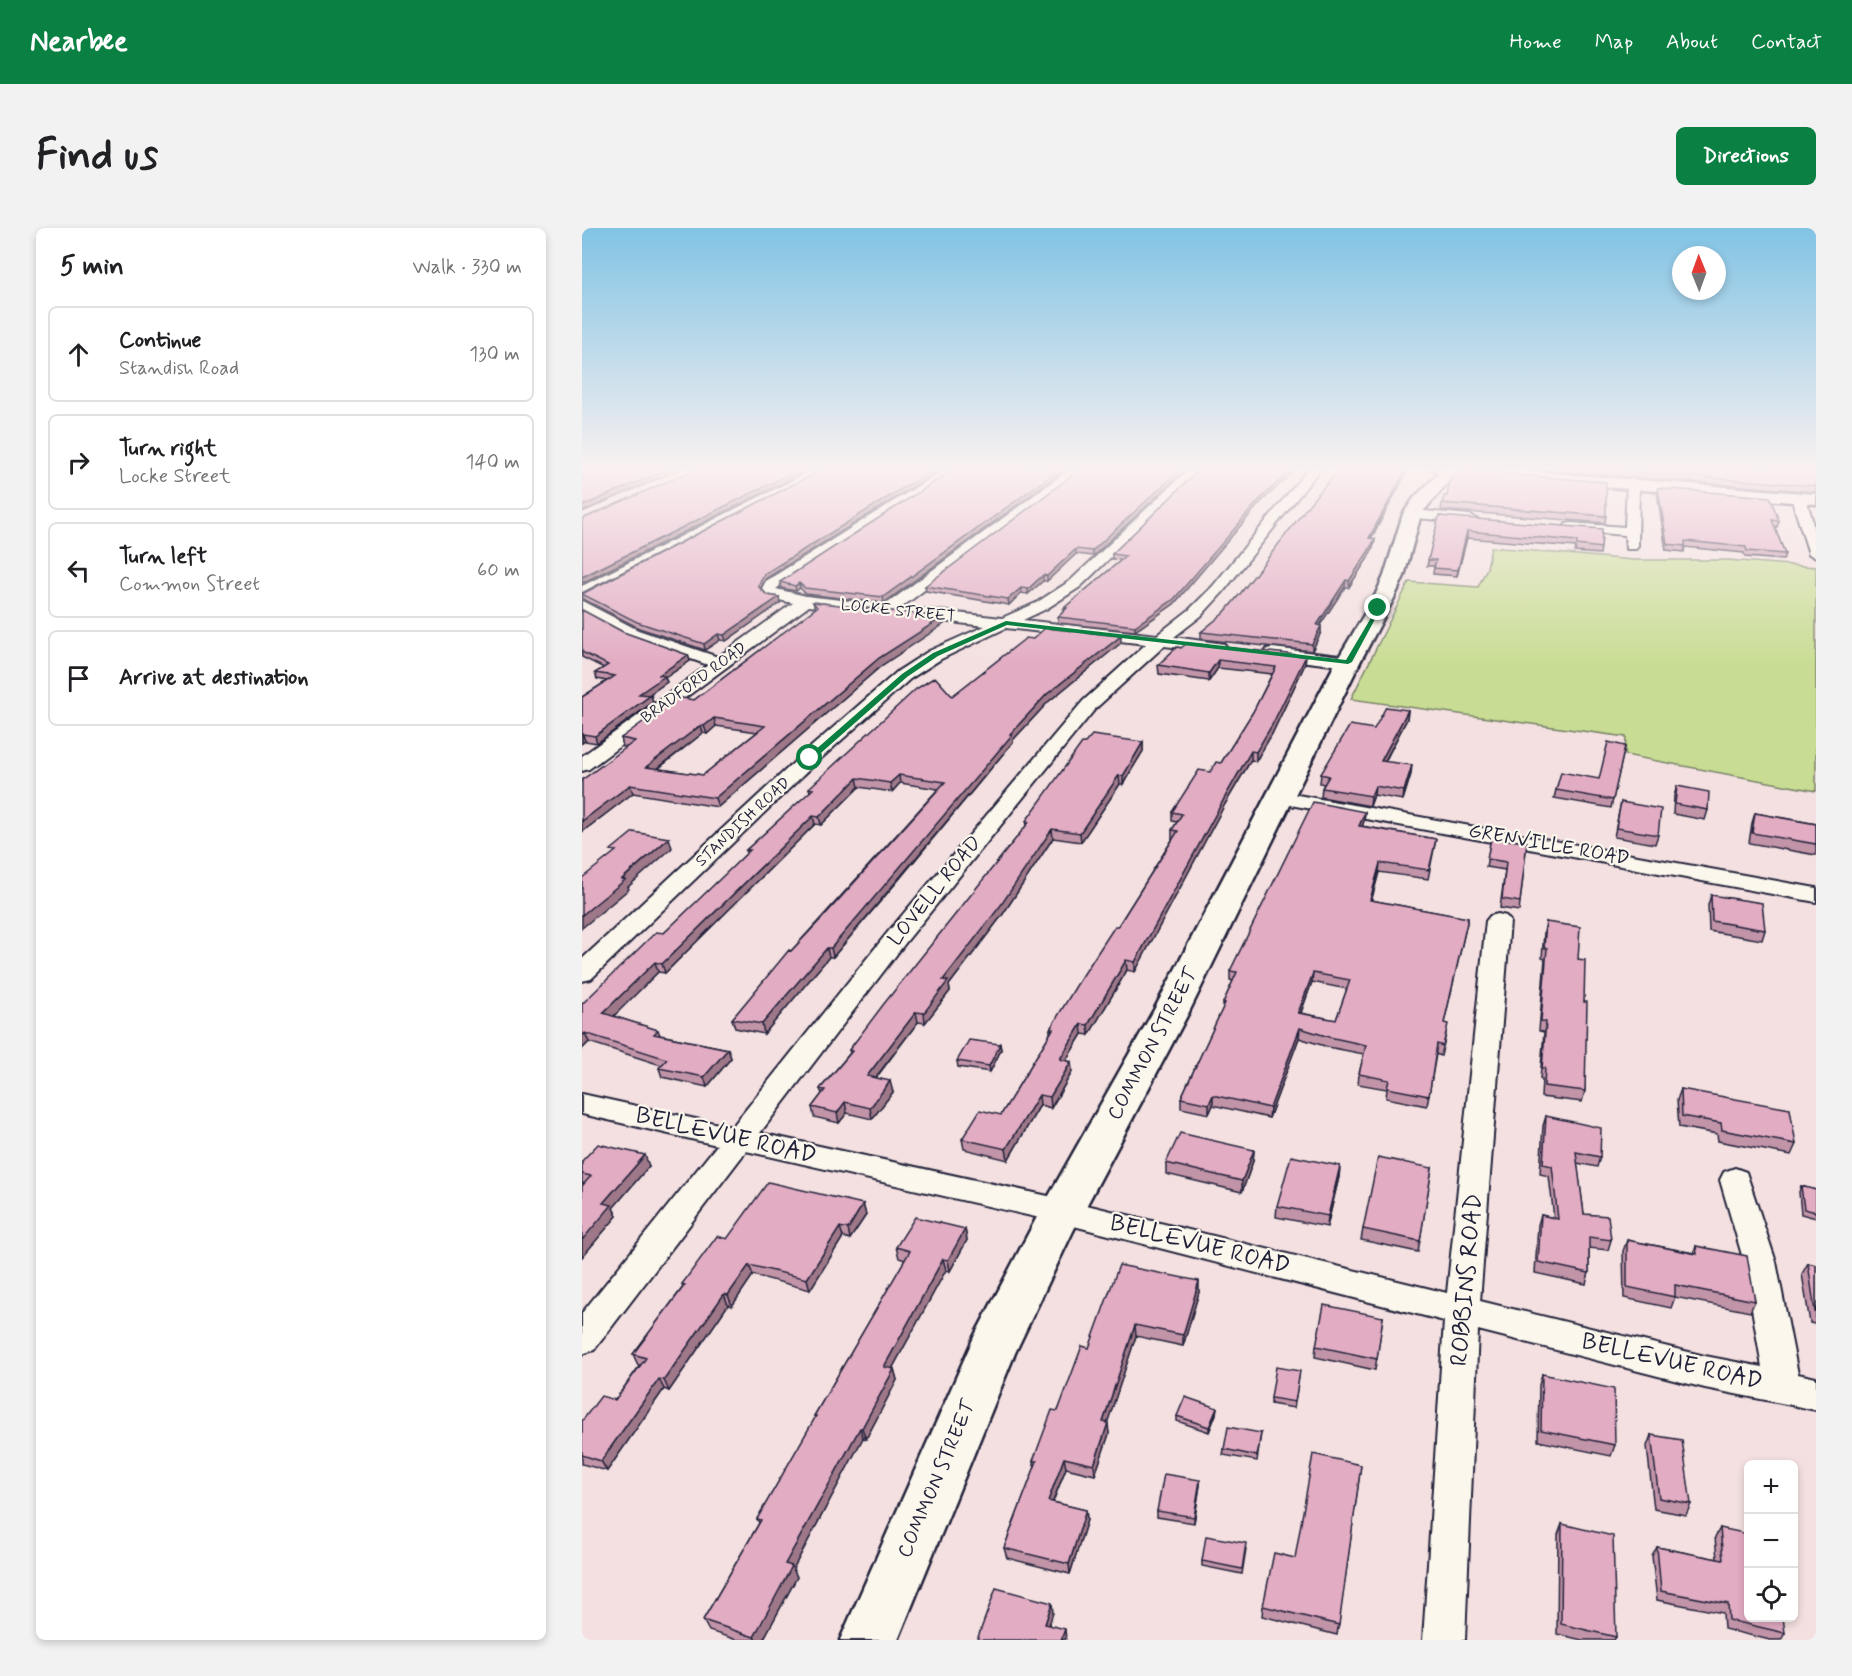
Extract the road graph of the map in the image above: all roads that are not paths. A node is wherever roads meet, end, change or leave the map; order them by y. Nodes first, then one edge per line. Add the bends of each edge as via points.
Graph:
1 (696, 534) edge
2 (850, 534) edge
3 (990, 534) edge
4 (1128, 534) edge
5 (1262, 534) edge
6 (1406, 534) edge
7 (1631, 534) edge
8 (1809, 534) edge
9 (1631, 549) dead end
10 (1816, 555) edge
11 (582, 592) edge
12 (806, 601) junction
13 (582, 606) edge
14 (888, 610) junction
15 (1006, 623) junction
16 (1162, 641) junction
17 (1230, 649) edge
18 (1252, 651) edge
19 (1348, 662) junction
20 (722, 664) junction
21 (582, 765) edge
22 (1281, 798) junction
23 (1816, 895) edge
24 (1498, 921) dead end
25 (582, 973) edge
26 (582, 1104) edge
27 (740, 1140) junction
28 (1735, 1180) dead end
29 (1062, 1211) junction
30 (1462, 1311) junction
31 (582, 1339) edge
32 (1783, 1388) junction
33 (1816, 1394) edge
34 (869, 1640) edge
35 (1444, 1640) edge

1 - 11 street
2 - 12 street, LOCKE STREET via 771,584 768,590 774,595
3 - 14 street
4 - 15 street, STANDISH ROAD via 1075,584
5 - 16 street, LOVELL ROAD via 1218,589
6 - 19 main road, COMMON STREET via 1389,587
7 - 9 street
8 - 10 street
12 - 14 street, LOCKE STREET
12 - 20 street, BRADFORD ROAD
13 - 20 street via 632,633
14 - 15 street, LOCKE STREET
15 - 16 street, LOCKE STREET
15 - 25 street, STANDISH ROAD via 935,655 904,675
16 - 17 street, LOCKE STREET
16 - 27 street, LOVELL ROAD via 1089,705 897,938
18 - 19 street
19 - 22 main road, COMMON STREET
20 - 21 street, BRADFORD ROAD
22 - 23 street, GRENVILLE ROAD
22 - 29 main road, COMMON STREET via 1146,1059
24 - 30 street, ROBBINS ROAD
26 - 27 street, BELLEVUE ROAD
27 - 29 street, BELLEVUE ROAD
27 - 31 street, LOVELL ROAD
28 - 32 street via 1760,1262
29 - 30 street, BELLEVUE ROAD
29 - 34 main road, COMMON STREET via 991,1352
30 - 32 street, BELLEVUE ROAD
30 - 35 street, ROBBINS ROAD
32 - 33 street, BELLEVUE ROAD

